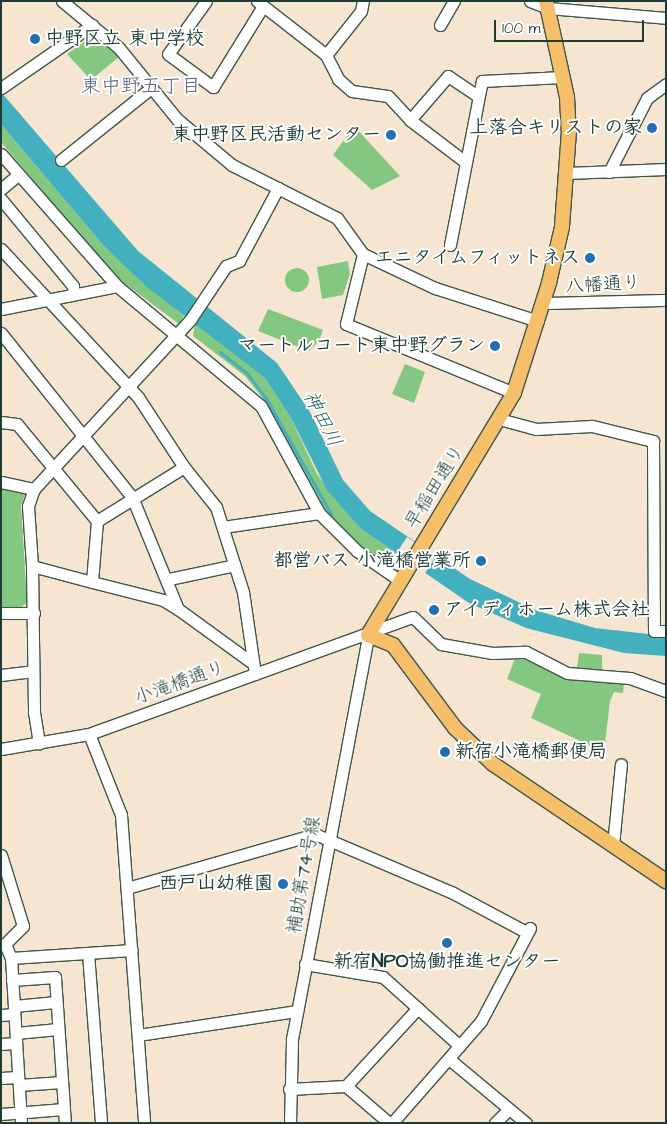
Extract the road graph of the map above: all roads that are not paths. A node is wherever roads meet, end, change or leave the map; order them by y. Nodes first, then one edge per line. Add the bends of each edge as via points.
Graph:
1 (62, 1) edge
2 (206, 1) edge
3 (364, 1) edge
4 (454, 1) edge
5 (530, 1) edge
6 (260, 4) edge
7 (547, 5) edge
8 (666, 18) edge
9 (92, 25) junction
10 (440, 25) dead end
11 (326, 55) junction
12 (564, 77) junction
13 (666, 84) edge
14 (1, 88) edge
15 (151, 88) junction
16 (476, 95) junction
17 (410, 120) junction
18 (1, 154) edge
19 (61, 160) dead end
20 (464, 161) junction
21 (666, 169) edge
22 (609, 172) junction
23 (567, 173) junction
24 (19, 174) junction
25 (278, 188) junction
26 (1, 189) edge
27 (1, 199) edge
28 (450, 244) dead end
29 (363, 254) junction
30 (4, 256) edge
31 (117, 286) junction
32 (74, 294) junction
33 (44, 300) junction
34 (666, 300) edge
35 (543, 304) junction
36 (1, 309) edge
37 (538, 321) junction
38 (1, 333) edge
39 (178, 334) junction
40 (128, 387) junction
41 (514, 393) junction
42 (499, 419) junction
43 (1, 422) edge
44 (84, 436) junction
45 (184, 467) junction
46 (55, 470) junction
47 (1, 482) edge
48 (34, 489) junction
49 (132, 498) junction
50 (319, 513) junction
51 (97, 521) junction
52 (223, 527) junction
53 (236, 565) junction
54 (32, 566) junction
55 (169, 579) junction
56 (399, 580) junction
57 (92, 582) junction
58 (178, 609) junction
59 (1, 613) edge
60 (34, 614) junction
61 (666, 631) edge
62 (368, 635) junction
63 (251, 662) junction
64 (33, 671) junction
65 (255, 674) junction
66 (1, 675) edge
67 (666, 691) edge
68 (89, 734) junction
69 (39, 744) junction
70 (1, 749) edge
71 (621, 764) dead end
72 (329, 838) junction
73 (613, 845) junction
74 (1, 855) edge
75 (666, 881) edge
76 (127, 888) junction
77 (3, 945) edge
78 (132, 950) junction
79 (88, 953) junction
80 (11, 958) junction
81 (305, 964) junction
82 (9, 986) edge
83 (56, 1002) junction
84 (418, 1008) junction
85 (14, 1010) junction
86 (297, 1011) junction
87 (1, 1015) edge
88 (58, 1029) junction
89 (138, 1035) junction
90 (16, 1038) junction
91 (1, 1044) edge
92 (460, 1046) junction
93 (449, 1059) junction
94 (1, 1078) edge
95 (18, 1081) junction
96 (62, 1082) junction
97 (346, 1086) junction
98 (289, 1089) junction
99 (64, 1109) junction
100 (507, 1111) junction
101 (1, 1114) edge
102 (20, 1118) edge
103 (65, 1123) edge
104 (101, 1123) edge
105 (144, 1123) edge
106 (290, 1123) edge
107 (390, 1123) edge
108 (494, 1123) edge
109 (526, 1123) edge

1 - 9 street
2 - 6 street via 168,54 213,87
3 - 11 street via 361,11
4 - 10 street
5 - 7 street
6 - 11 street
7 - 8 street
7 - 12 main road, 早稲田通り
9 - 14 street
9 - 15 street via 119,48
11 - 17 street via 338,79 352,91 381,93
12 - 16 street via 486,80
12 - 23 main road, 早稲田通り via 569,130
13 - 22 street via 647,98
15 - 19 street
15 - 25 street via 177,119 232,165
16 - 17 street via 448,76
16 - 20 street
17 - 20 street
18 - 24 street
20 - 28 street
21 - 22 street
22 - 23 street
23 - 35 main road, 早稲田通り via 561,238
24 - 26 street
24 - 31 street
25 - 29 street via 337,218
25 - 39 street via 239,261 226,266 204,303
27 - 32 street via 73,286
29 - 37 street via 435,288
29 - 41 street via 346,324
30 - 33 street
31 - 32 street
31 - 39 street
32 - 33 street
33 - 36 street
33 - 40 street
34 - 35 street, 八幡通り
35 - 37 main road, 早稲田通り
37 - 41 main road, 早稲田通り
38 - 44 street
39 - 40 street
39 - 50 street via 261,406
40 - 44 street
40 - 45 street
41 - 42 main road, 早稲田通り
42 - 56 main road, 早稲田通り
42 - 61 street via 536,429 592,426 653,441 654,631
43 - 46 street via 17,424
44 - 46 street
44 - 49 street
45 - 49 street
45 - 52 street via 216,507
46 - 48 street
46 - 51 street
47 - 48 street
48 - 54 street via 28,506
49 - 51 street
49 - 55 street
50 - 52 street
50 - 56 street via 357,551
51 - 57 street
52 - 53 street
53 - 55 street
53 - 63 street
54 - 57 street
54 - 60 street
55 - 58 street
56 - 62 main road, 早稲田通り
57 - 58 street via 163,600
58 - 63 street
59 - 60 street
60 - 64 street
62 - 65 street, 小滝橋通り
62 - 67 street, 小滝橋通り via 413,617 441,644 492,653 526,652 567,672 630,678
62 - 72 street, 補助第74号線
62 - 73 main road via 393,645 447,718 480,753
63 - 65 street
64 - 66 street
64 - 69 street
65 - 68 street, 小滝橋通り
68 - 69 street, 小滝橋通り
68 - 76 street via 122,815
69 - 70 street, 小滝橋通り
71 - 73 street
72 - 76 street via 315,834
72 - 81 street, 補助第74号線
72 - 92 street via 528,930 481,1021
73 - 75 main road
74 - 77 street via 24,926
76 - 78 street
77 - 80 street
78 - 79 street
78 - 89 street
79 - 80 street
79 - 104 street
80 - 82 street
81 - 84 street via 383,977
81 - 86 street, 補助第74号線
82 - 83 street via 55,977
82 - 85 street
83 - 85 street
83 - 88 street
84 - 92 street
84 - 97 street
85 - 87 street
85 - 90 street
86 - 89 street
86 - 98 street, 補助第74号線
88 - 90 street
88 - 96 street
89 - 105 street
90 - 91 street
90 - 95 street
92 - 93 street
93 - 100 street
93 - 107 street
94 - 95 street
95 - 96 street
95 - 102 street
96 - 99 street
97 - 98 street
97 - 107 street
98 - 106 street, 補助第74号線
99 - 102 street
99 - 103 street
100 - 108 street
100 - 109 street
101 - 102 street

